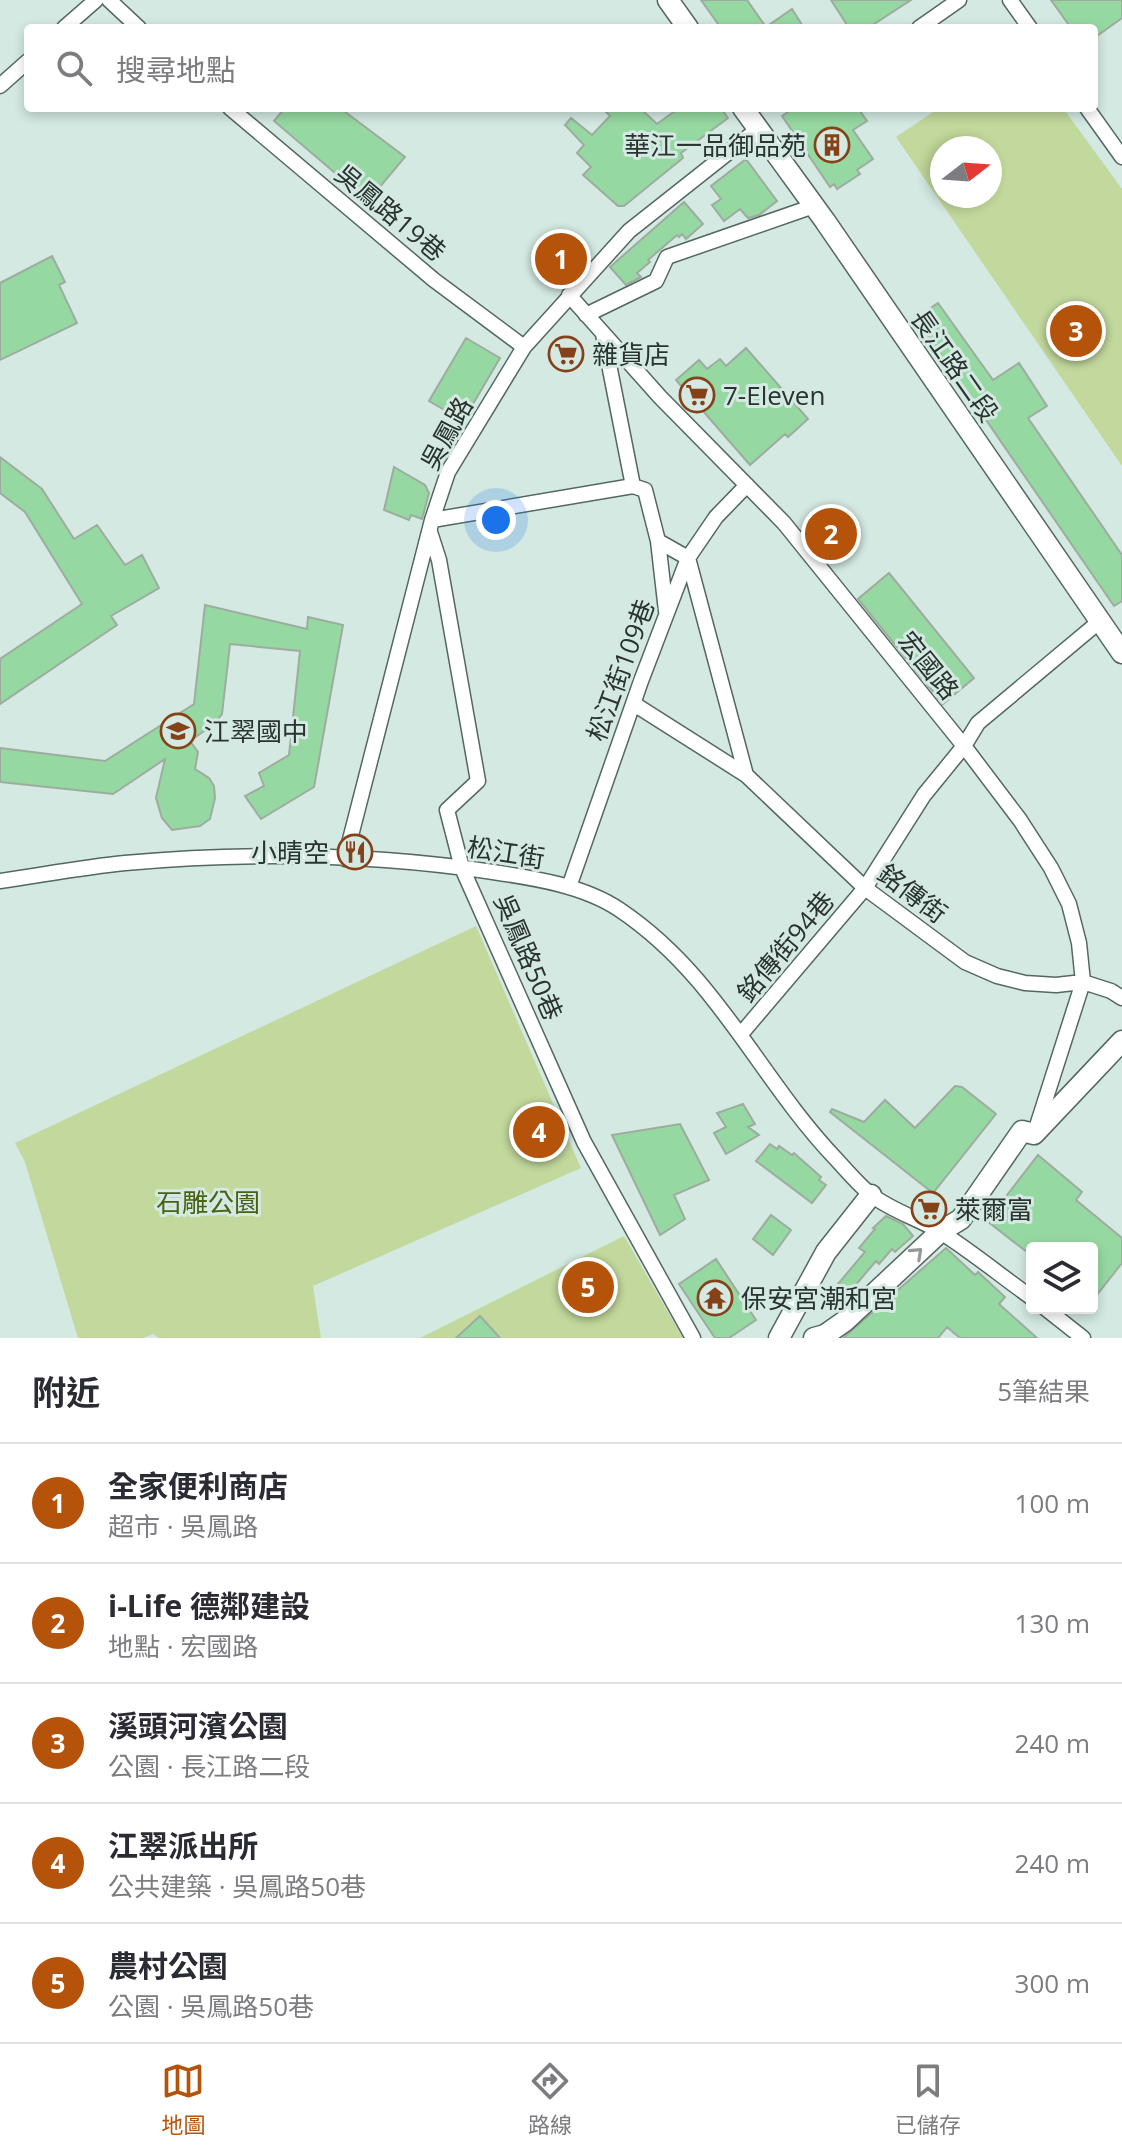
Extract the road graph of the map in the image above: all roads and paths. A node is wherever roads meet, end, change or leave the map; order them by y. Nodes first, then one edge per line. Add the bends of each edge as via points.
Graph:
1 (96, 0) edge
2 (109, 0) edge
3 (668, 0) edge
4 (959, 0) edge
5 (1010, 0) edge
6 (69, 24) edge
7 (135, 24) edge
8 (685, 24) edge
9 (925, 24) edge
10 (1027, 24) edge
11 (24, 65) edge
12 (0, 86) edge
13 (235, 112) edge
14 (746, 112) edge
15 (1090, 112) edge
16 (758, 129) junction
17 (1122, 157) edge
18 (814, 206) junction
19 (569, 295) junction
20 (586, 315) junction
21 (603, 333) junction
22 (524, 347) junction
23 (747, 485) junction
24 (633, 486) junction
25 (431, 526) junction
26 (658, 541) junction
27 (688, 558) junction
28 (666, 614) junction
29 (1100, 621) junction
30 (1122, 653) edge
31 (634, 704) junction
32 (964, 746) junction
33 (746, 775) junction
34 (345, 859) junction
35 (462, 868) junction
36 (0, 881) edge
37 (569, 887) junction
38 (865, 888) junction
39 (1083, 982) junction
40 (1122, 998) edge
41 (741, 1034) junction
42 (1122, 1041) edge
43 (1034, 1134) junction
44 (871, 1195) junction
45 (940, 1232) junction
46 (1026, 1294) edge
47 (1053, 1314) edge
48 (693, 1338) edge
49 (779, 1338) edge
50 (814, 1338) edge
51 (1083, 1338) edge

1 - 6 street
2 - 7 street
3 - 8 street
4 - 9 street
5 - 10 street
11 - 12 street
13 - 22 street, 吳鳳路19巷 via 434,280
14 - 16 street, 長江路二段
15 - 17 street
16 - 18 street, 長江路二段
16 - 19 street, 吳鳳路 via 629,231
18 - 20 street via 667,257 656,281
18 - 29 street, 長江路二段
19 - 20 street, 宏國路
19 - 22 street, 吳鳳路
20 - 21 street, 宏國路
21 - 23 street, 宏國路
21 - 24 street
22 - 25 street, 吳鳳路 via 448,472
23 - 27 street, 松江街109巷
23 - 32 street, 宏國路 via 784,523
24 - 25 street
24 - 26 street via 645,490
25 - 34 street, 吳鳳路
25 - 35 street, 吳鳳路50巷 via 478,781 447,810
26 - 27 street
26 - 28 street
27 - 28 street, 松江街109巷
27 - 33 street
28 - 31 street, 松江街109巷
29 - 30 street, 長江路二段
29 - 32 street, 銘傳街94巷 via 978,723
31 - 33 street, 銘傳街
31 - 37 street, 松江街109巷
32 - 38 street, 銘傳街94巷 via 924,795
32 - 39 street, 宏國路 via 1051,868 1069,904
33 - 38 street, 銘傳街
34 - 35 street, 松江街
34 - 36 street, 松江街 via 124,863
35 - 37 street, 松江街
35 - 48 street, 吳鳳路50巷 via 584,1142
37 - 41 street, 松江街 via 618,908 663,945 692,971
38 - 39 street, 銘傳街 via 965,962 997,976 1025,983
38 - 41 street, 銘傳街94巷
39 - 40 street
39 - 43 street, 宏國路
41 - 44 street, 松江街 via 800,1116
42 - 43 street
43 - 45 street via 1022,1131 961,1219
44 - 45 street, 松江街
44 - 49 street via 826,1252
45 - 46 street, 松江街
50 -> 45 street via 845,1321
47 - 51 street

